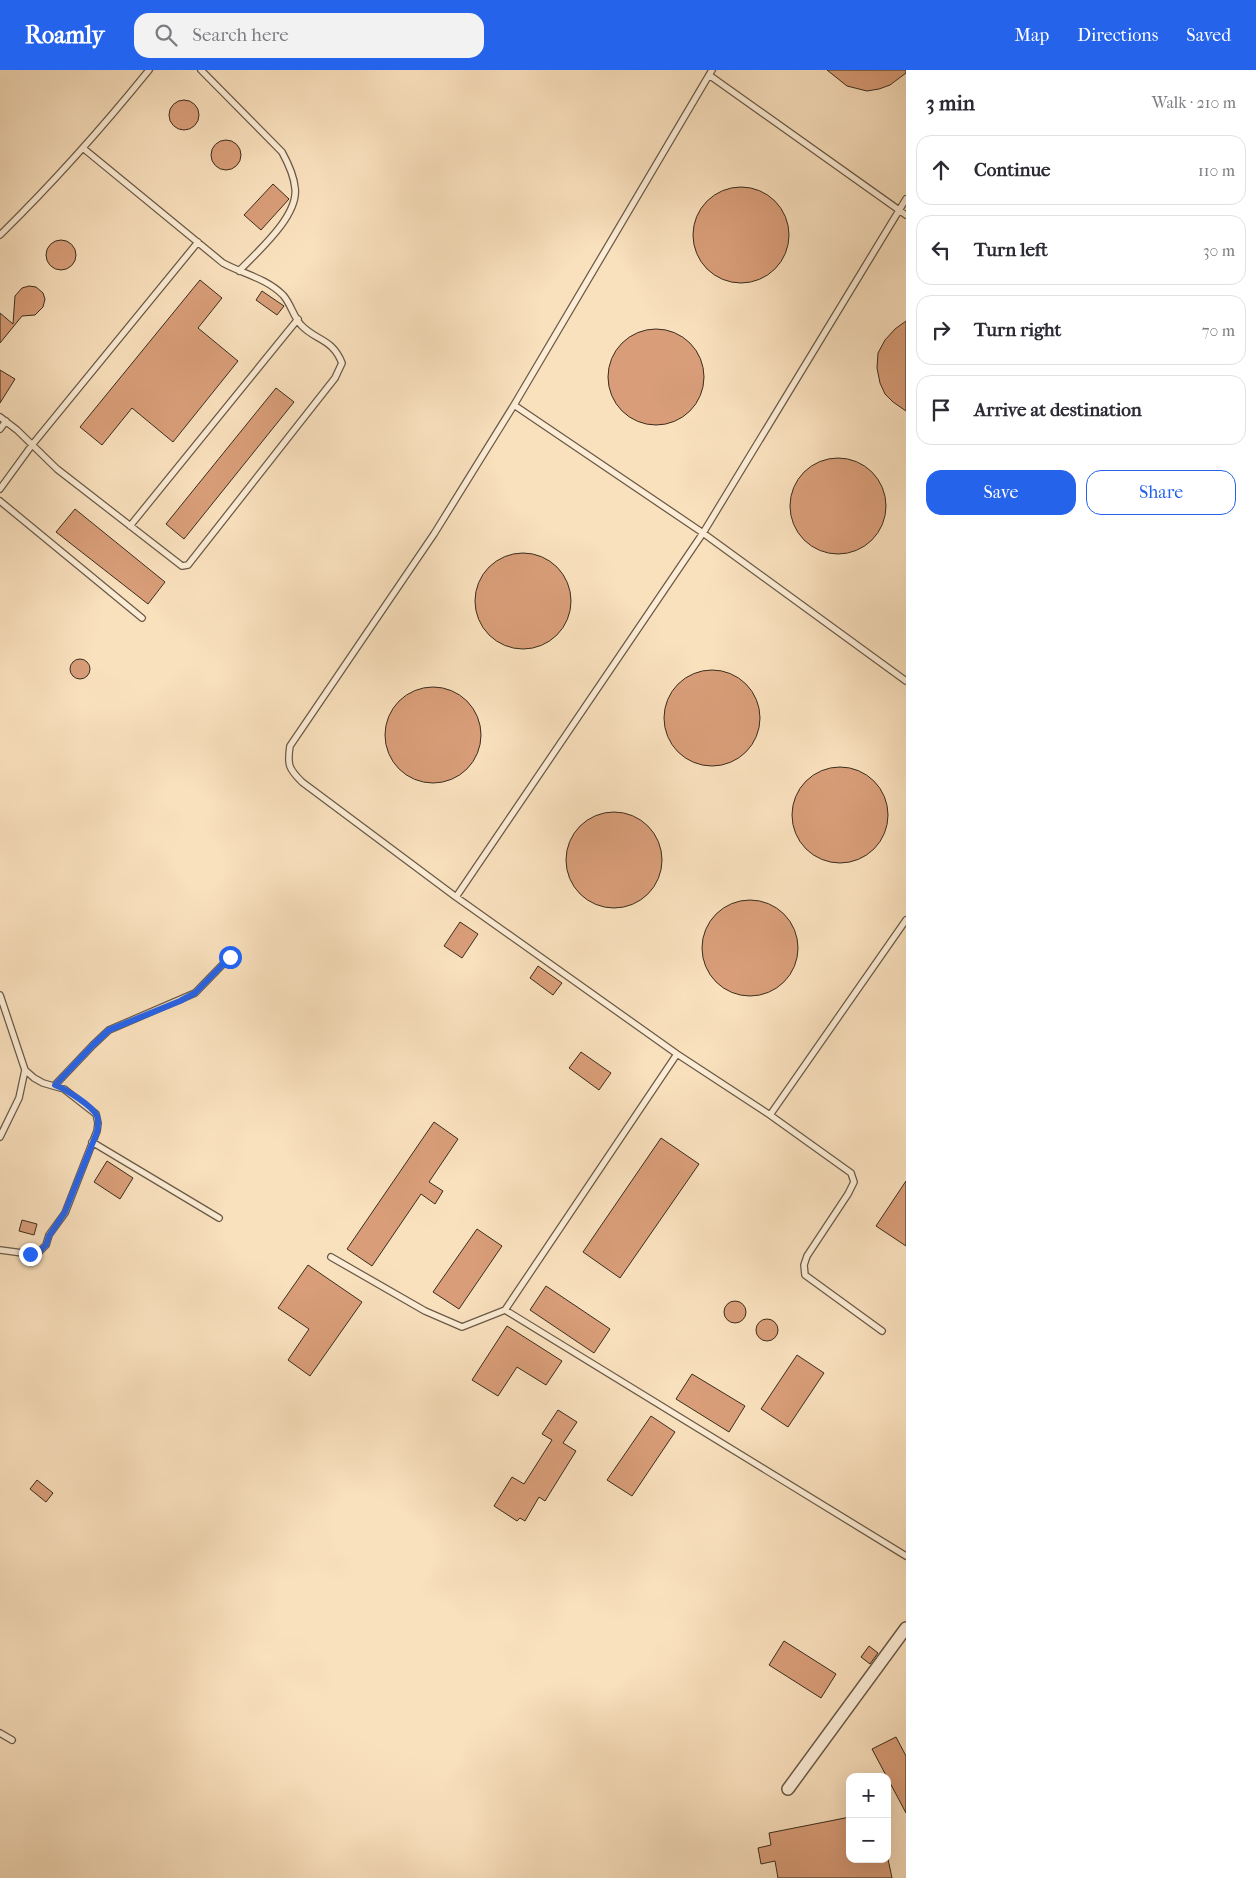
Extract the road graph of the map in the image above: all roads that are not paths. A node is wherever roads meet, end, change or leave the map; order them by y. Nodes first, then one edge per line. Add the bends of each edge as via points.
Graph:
1 (149, 70) edge
2 (201, 70) edge
3 (710, 73) edge
4 (83, 148) junction
5 (906, 199) edge
6 (900, 210) junction
7 (906, 215) edge
8 (0, 235) edge
9 (198, 242) junction
10 (238, 271) junction
11 (298, 319) junction
12 (514, 405) junction
13 (0, 417) edge
14 (6, 421) junction
15 (0, 428) edge
16 (32, 445) junction
17 (0, 489) edge
18 (0, 501) edge
19 (130, 526) junction
20 (703, 534) junction
21 (142, 618) dead end
22 (906, 681) edge
23 (456, 897) junction
24 (906, 920) edge
25 (230, 957) dead end
26 (0, 995) edge
27 (677, 1054) junction
28 (26, 1070) junction
29 (55, 1085) junction
30 (770, 1115) junction
31 (0, 1137) edge
32 (92, 1142) junction
33 (219, 1218) dead end
34 (0, 1250) edge
35 (331, 1257) dead end
36 (505, 1310) junction
37 (882, 1331) dead end
38 (906, 1556) edge
39 (906, 1628) edge
40 (0, 1734) edge
41 (12, 1740) dead end
42 (788, 1789) dead end

1 - 4 lane
2 - 10 lane via 282,152 296,189 294,205 284,221
3 - 6 lane
3 - 12 lane
4 - 8 lane
4 - 9 lane
5 - 6 lane
6 - 7 lane
6 - 20 lane
9 - 10 lane
9 - 16 lane
10 - 11 lane via 253,274 282,294
11 - 19 lane
11 - 19 lane via 301,325 337,351 342,363 335,378 188,565 182,566
12 - 20 lane
12 - 23 lane via 434,534 290,746 288,761 292,772 302,782
13 - 14 lane
14 - 15 lane
14 - 16 lane
16 - 17 lane
16 - 19 lane via 56,469
18 - 21 lane
20 - 22 lane
20 - 23 lane
23 - 27 lane
24 - 30 lane
25 - 29 lane via 195,993 109,1030
26 - 28 lane
27 - 30 lane
27 - 36 lane
28 - 29 lane via 38,1080
28 - 31 lane via 19,1098
29 - 32 lane via 64,1088 96,1114 98,1123
30 - 37 lane via 851,1173 854,1182 807,1256 805,1275
32 - 33 lane
32 - 34 lane via 65,1212 46,1245 39,1252 30,1254
35 - 36 lane via 425,1311 462,1327
36 - 38 lane
39 - 42 street
40 - 41 lane

